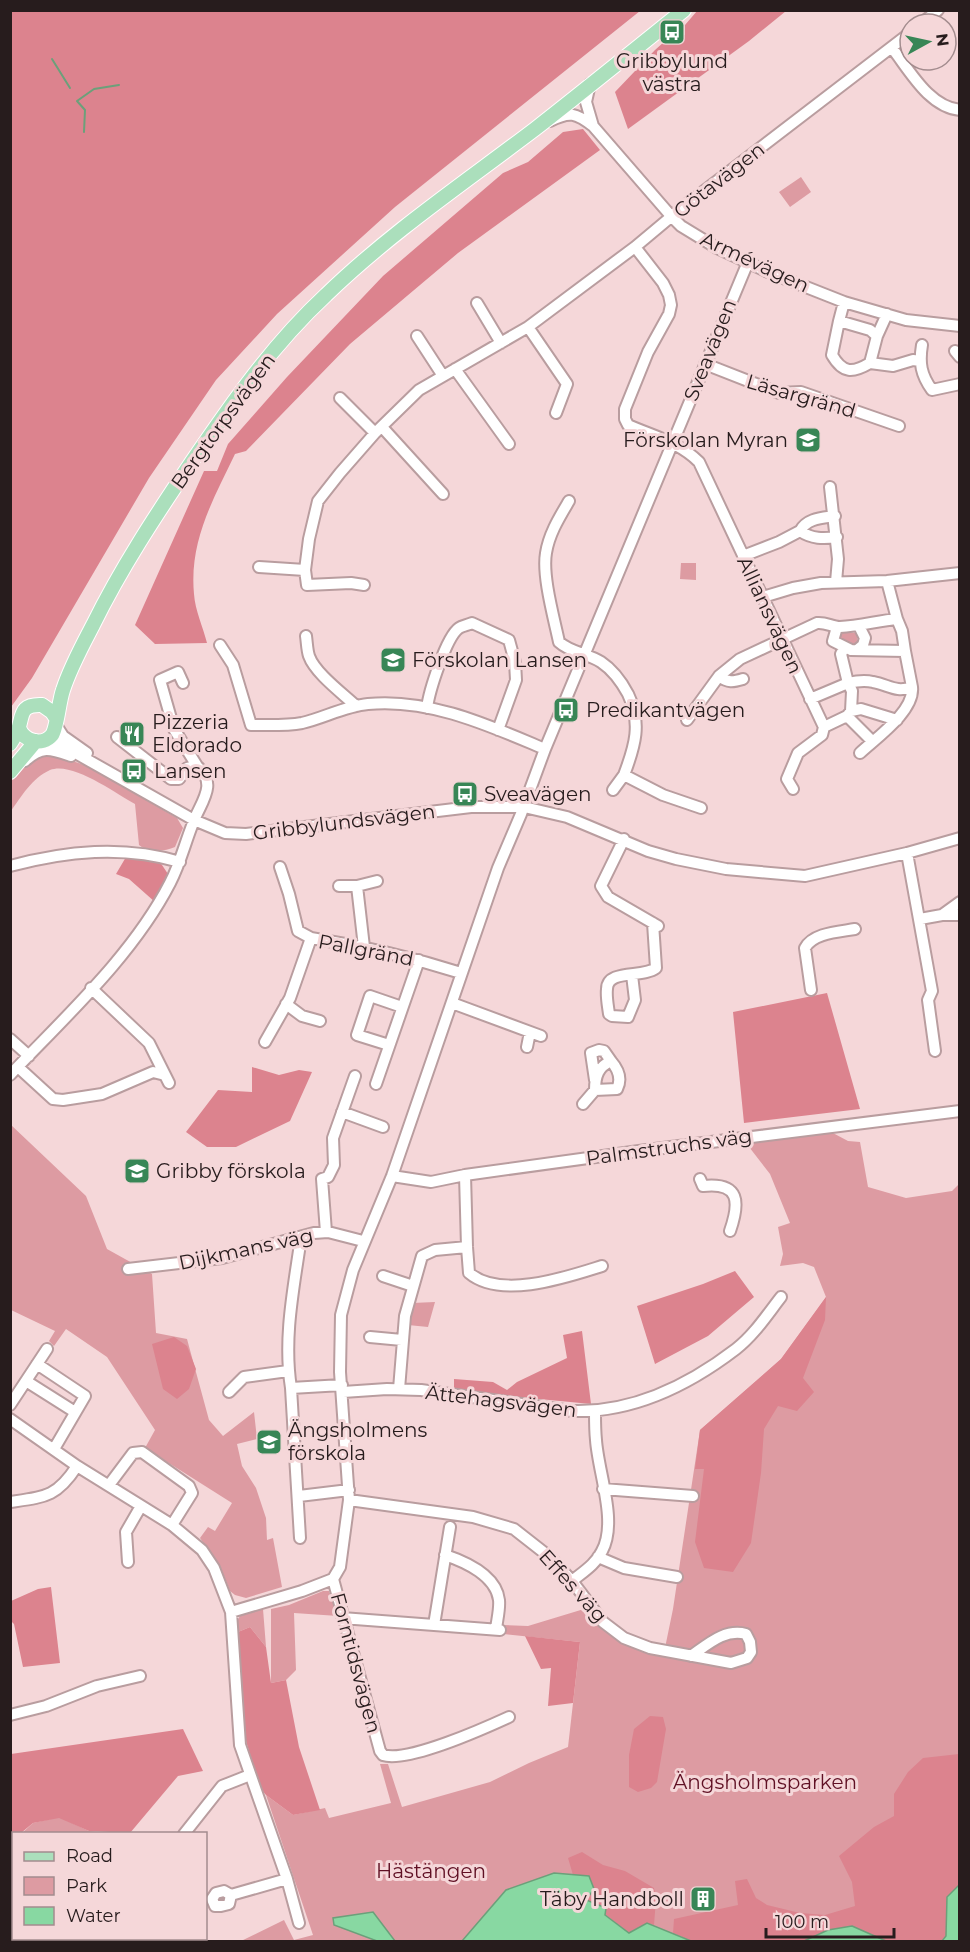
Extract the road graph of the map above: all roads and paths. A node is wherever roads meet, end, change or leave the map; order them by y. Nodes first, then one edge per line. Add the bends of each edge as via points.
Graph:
1 (674, 10) edge
2 (684, 10) edge
3 (898, 43) edge
4 (892, 48) junction
5 (590, 84) junction
6 (960, 110) edge
7 (593, 126) junction
8 (536, 128) junction
9 (474, 174) junction
10 (672, 216) junction
11 (636, 247) junction
12 (748, 262) junction
13 (844, 302) junction
14 (477, 303) dead end
15 (887, 314) junction
16 (839, 321) junction
17 (960, 326) edge
18 (528, 327) junction
19 (417, 336) dead end
20 (877, 336) junction
21 (501, 343) junction
22 (922, 345) dead end
23 (920, 361) junction
24 (870, 363) junction
25 (705, 364) junction
26 (455, 369) junction
27 (443, 376) junction
28 (960, 384) edge
29 (340, 398) dead end
30 (556, 413) dead end
31 (898, 426) dead end
32 (378, 430) junction
33 (673, 442) junction
34 (509, 444) dead end
35 (830, 487) dead end
36 (444, 494) dead end
37 (569, 501) dead end
38 (835, 516) junction
39 (800, 531) junction
40 (837, 537) junction
41 (744, 556) junction
42 (259, 567) dead end
43 (305, 570) junction
44 (960, 573) edge
45 (887, 581) junction
46 (836, 582) junction
47 (364, 585) dead end
48 (763, 597) junction
49 (897, 619) junction
50 (860, 626) junction
51 (837, 627) junction
52 (306, 636) dead end
53 (782, 639) junction
54 (220, 645) dead end
55 (845, 647) junction
56 (857, 650) junction
57 (905, 651) junction
58 (586, 654) junction
59 (75, 660) junction
60 (719, 676) junction
61 (743, 679) dead end
62 (183, 683) dead end
63 (848, 683) junction
64 (912, 687) junction
65 (810, 699) junction
66 (42, 705) junction
67 (356, 706) junction
68 (428, 708) junction
69 (849, 713) junction
70 (687, 720) dead end
71 (897, 720) junction
72 (56, 721) junction
73 (824, 727) junction
74 (19, 728) junction
75 (498, 730) junction
76 (117, 737) dead end
77 (39, 741) junction
78 (872, 741) junction
79 (10, 744) edge
80 (545, 749) junction
81 (861, 753) dead end
82 (197, 766) junction
83 (107, 771) junction
84 (10, 774) edge
85 (624, 775) junction
86 (793, 789) dead end
87 (613, 790) dead end
88 (524, 807) junction
89 (701, 808) dead end
90 (194, 820) junction
91 (960, 838) edge
92 (624, 839) junction
93 (907, 854) junction
94 (180, 862) junction
95 (10, 866) edge
96 (280, 867) dead end
97 (377, 881) dead end
98 (339, 886) dead end
99 (357, 886) junction
100 (960, 902) edge
101 (942, 915) junction
102 (960, 915) edge
103 (920, 919) junction
104 (855, 929) dead end
105 (311, 938) junction
106 (364, 947) junction
107 (419, 960) junction
108 (461, 973) junction
109 (632, 975) dead end
110 (91, 988) junction
111 (811, 990) dead end
112 (452, 1003) junction
113 (286, 1004) junction
114 (402, 1007) junction
115 (320, 1021) dead end
116 (10, 1039) edge
117 (265, 1042) dead end
118 (389, 1045) junction
119 (527, 1047) dead end
120 (935, 1051) dead end
121 (28, 1056) junction
122 (611, 1061) junction
123 (14, 1071) edge
124 (355, 1076) dead end
125 (376, 1084) dead end
126 (595, 1085) junction
127 (583, 1104) dead end
128 (960, 1111) edge
129 (342, 1112) junction
130 (383, 1126) dead end
131 (465, 1175) junction
132 (392, 1176) junction
133 (700, 1179) dead end
134 (730, 1231) dead end
135 (326, 1232) junction
136 (301, 1237) junction
137 (363, 1241) junction
138 (467, 1247) junction
139 (602, 1266) dead end
140 (128, 1269) dead end
141 (383, 1276) dead end
142 (413, 1286) junction
143 (781, 1297) dead end
144 (370, 1337) dead end
145 (402, 1340) junction
146 (47, 1349) dead end
147 (37, 1364) junction
148 (288, 1371) junction
149 (26, 1381) junction
150 (291, 1388) junction
151 (343, 1388) junction
152 (399, 1389) junction
153 (229, 1392) dead end
154 (10, 1405) edge
155 (75, 1412) junction
156 (595, 1412) junction
157 (10, 1419) edge
158 (54, 1449) junction
159 (77, 1466) junction
160 (109, 1485) junction
161 (603, 1490) junction
162 (349, 1495) junction
163 (299, 1496) junction
164 (693, 1496) dead end
165 (10, 1502) edge
166 (141, 1506) junction
167 (172, 1526) junction
168 (450, 1527) dead end
169 (300, 1538) dead end
170 (446, 1555) junction
171 (598, 1557) junction
172 (128, 1562) dead end
173 (677, 1577) dead end
174 (333, 1579) junction
175 (572, 1581) junction
176 (231, 1612) junction
177 (342, 1618) junction
178 (434, 1625) junction
179 (690, 1656) junction
180 (140, 1676) dead end
181 (10, 1715) edge
182 (509, 1717) dead end
183 (250, 1775) junction
184 (188, 1832) edge
185 (287, 1879) junction
186 (231, 1895) dead end
187 (299, 1923) dead end

1 - 9 main road, Bergtorpsvägen via 537,118
2 - 5 main road, Bergtorpsvägen
3 - 4 street, Götavägen
4 - 6 street via 931,97 948,109
4 - 10 street, Götavägen
5 - 7 street, Armévägen via 586,102
5 - 8 main road, Bergtorpsvägen
7 - 8 street, Armévägen via 571,113
7 - 10 street, Armévägen
8 - 9 main road, Bergtorpsvägen
9 - 59 main road, Bergtorpsvägen via 325,295 237,395 136,548
10 - 11 street, Götavägen
10 - 12 street, Armévägen via 717,248
11 - 18 street, Götavägen
11 - 33 street, Alliansvägen via 663,283 671,305 648,352 625,418 628,425
12 - 13 street, Armévägen
12 - 25 street, Sveavägen
13 - 15 street, Armévägen
13 - 16 street
14 - 21 street
15 - 17 street, Armévägen
15 - 20 street
16 - 20 street via 870,330
16 - 24 street via 832,355 837,364 848,371
18 - 21 street, Götavägen
18 - 30 street via 567,384
19 - 27 street
20 - 24 street
21 - 26 street, Götavägen
22 - 23 street
23 - 24 street via 893,366
23 - 28 street via 925,381 932,390
25 - 31 street, Läsargränd via 779,393 801,392
25 - 33 street, Sveavägen
26 - 27 street, Götavägen
26 - 34 street
27 - 32 street, Götavägen via 419,390
29 - 32 street
32 - 36 street
32 - 43 street, Götavägen via 318,501
33 - 41 street, Alliansvägen via 699,462
33 - 58 street, Sveavägen
35 - 38 street
37 - 58 street via 552,530 545,554 546,573 559,642 567,649
38 - 39 street via 811,520
38 - 40 street
39 - 40 street via 814,538
39 - 41 street
40 - 46 street
41 - 48 street, Alliansvägen
42 - 43 street
43 - 47 street via 307,585
44 - 45 street
45 - 46 street
45 - 49 street
46 - 48 street
48 - 53 street, Alliansvägen
49 - 50 street
49 - 57 street
50 - 51 street
50 - 56 street via 865,638
51 - 53 street via 817,623
51 - 55 street via 833,640
52 - 67 street via 312,661
53 - 60 street via 740,658
53 - 65 street, Alliansvägen
54 - 67 street via 233,665 251,725 301,723
55 - 56 street
55 - 63 street via 841,654
56 - 57 street
57 - 64 street
58 - 80 street, Sveavägen
58 - 85 street via 613,672 635,709 636,735
59 - 66 main road, Bergtorpsvägen
59 - 72 main road, Bergtorpsvägen
60 - 61 street via 732,682
60 - 70 street
62 - 82 street via 178,672 160,680 174,729
63 - 64 street via 871,681 902,691
63 - 65 street
63 - 69 street via 852,691
64 - 71 street via 913,694
65 - 73 street, Alliansvägen
66 - 72 main road
66 - 74 main road, Bergtorpsvägen via 24,711
67 - 68 street via 391,703
68 - 75 street
68 - 75 street via 429,692 450,641 458,629 472,623 509,640 515,662 516,680
69 - 71 street via 861,709
69 - 73 street
69 - 78 street
71 - 78 street
72 - 77 main road, Bergtorpsvägen via 52,735
72 - 83 street, Gribbylundsvägen via 63,736
73 - 86 street via 822,735 798,753 787,779
74 - 77 main road via 27,740
74 - 79 main road, Bergtorpsvägen
75 - 80 street
76 - 82 street via 171,779 179,779 187,768
77 - 83 street, Gribbylundsvägen via 56,742
77 - 84 main road, Bergtorpsvägen
78 - 81 street
80 - 88 street, Sveavägen
82 - 90 street via 204,772 208,789
83 - 84 street via 46,749 36,751
83 - 90 street, Gribbylundsvägen
85 - 87 street
85 - 89 street via 663,795
88 - 90 street, Gribbylundsvägen via 471,807 246,834 225,833
88 - 92 street, Gribbylundsvägen via 567,817
88 - 108 street, Sveavägen
90 - 94 street
91 - 93 street, Gribbylundsvägen
92 - 93 street, Gribbylundsvägen via 676,859 786,876 805,876
92 - 109 street via 601,886 608,897 656,925 656,968
93 - 103 street
94 - 95 street via 123,851 46,856
94 - 110 street via 152,913 118,961
96 - 105 street via 298,931
97 - 99 street
98 - 99 street
99 - 106 street
100 - 101 street
101 - 102 street
101 - 103 street
103 - 120 street via 932,991 928,1000
104 - 111 street via 814,938 807,944
105 - 106 street, Pallgränd
105 - 113 street, Pallgränd
106 - 107 street, Pallgränd
107 - 108 street, Pallgränd
107 - 114 street
108 - 112 street, Sveavägen
110 - 121 street
110 - 123 street via 149,1043 167,1079 153,1072 102,1094 63,1100 53,1099
112 - 119 street via 536,1034
112 - 132 street, Sveavägen
113 - 115 street via 302,1016
113 - 117 street, Pallgränd
114 - 118 street
114 - 118 street via 370,996 357,1035
116 - 121 street
118 - 125 street
121 - 123 street
122 - 126 street via 596,1074
122 - 126 street via 617,1068 617,1089
122 - 126 street via 604,1051 591,1053
124 - 129 street
126 - 127 street
128 - 131 street, Palmstruchs väg
129 - 130 street
129 - 135 street via 333,1138 334,1165 328,1177 322,1179
131 - 132 street, Palmstruchs väg via 431,1182
131 - 138 street
132 - 137 street, Sveavägen
133 - 134 street via 703,1186 718,1184 730,1190 736,1199
135 - 136 street, Dijkmans väg
135 - 137 street, Dijkmans väg
136 - 140 street, Dijkmans väg via 222,1258
136 - 148 street via 289,1321
137 - 151 street, Sveavägen via 341,1315
138 - 139 street via 469,1273 477,1280 495,1285 543,1282
138 - 142 street, Ättehagsvägen via 435,1250 422,1256
141 - 142 street
142 - 145 street, Ättehagsvägen
143 - 156 street, Ättehagsvägen via 737,1348 684,1383 657,1396
144 - 145 street
145 - 152 street, Ättehagsvägen
146 - 147 street
147 - 149 street
147 - 155 street via 85,1396
148 - 150 street
148 - 153 street via 244,1377
149 - 154 street
149 - 155 street
150 - 151 street
150 - 163 street
151 - 152 street, Ättehagsvägen
151 - 162 street, Sveavägen
152 - 156 street, Ättehagsvägen
155 - 158 street
156 - 161 street
157 - 158 street
158 - 159 street
159 - 160 street
159 - 165 street via 67,1482 49,1496
160 - 166 street
160 - 167 street via 133,1453 142,1452 189,1485 192,1493
161 - 164 street
161 - 171 street via 607,1539
162 - 163 street
162 - 174 street, Sveavägen via 340,1567
162 - 175 street, Effes väg via 493,1521 535,1544
163 - 169 street
166 - 167 street
166 - 172 street via 126,1532
167 - 176 street via 202,1550 214,1568
168 - 170 street
170 - 178 street
170 - 178 street via 484,1575 496,1589 498,1630
171 - 173 street via 624,1568
171 - 175 street
174 - 176 street
174 - 177 street, Forntidsvägen
175 - 179 street, Effes väg via 603,1622 624,1638
176 - 183 street via 240,1745
177 - 178 street
177 - 182 street, Forntidsvägen via 383,1755 398,1757 470,1735
179 - 179 street, Effes väg via 739,1662 751,1652 750,1642 746,1634 736,1631 722,1635
180 - 181 street
183 - 184 street via 222,1786
183 - 185 street
185 - 186 street
185 - 187 street

